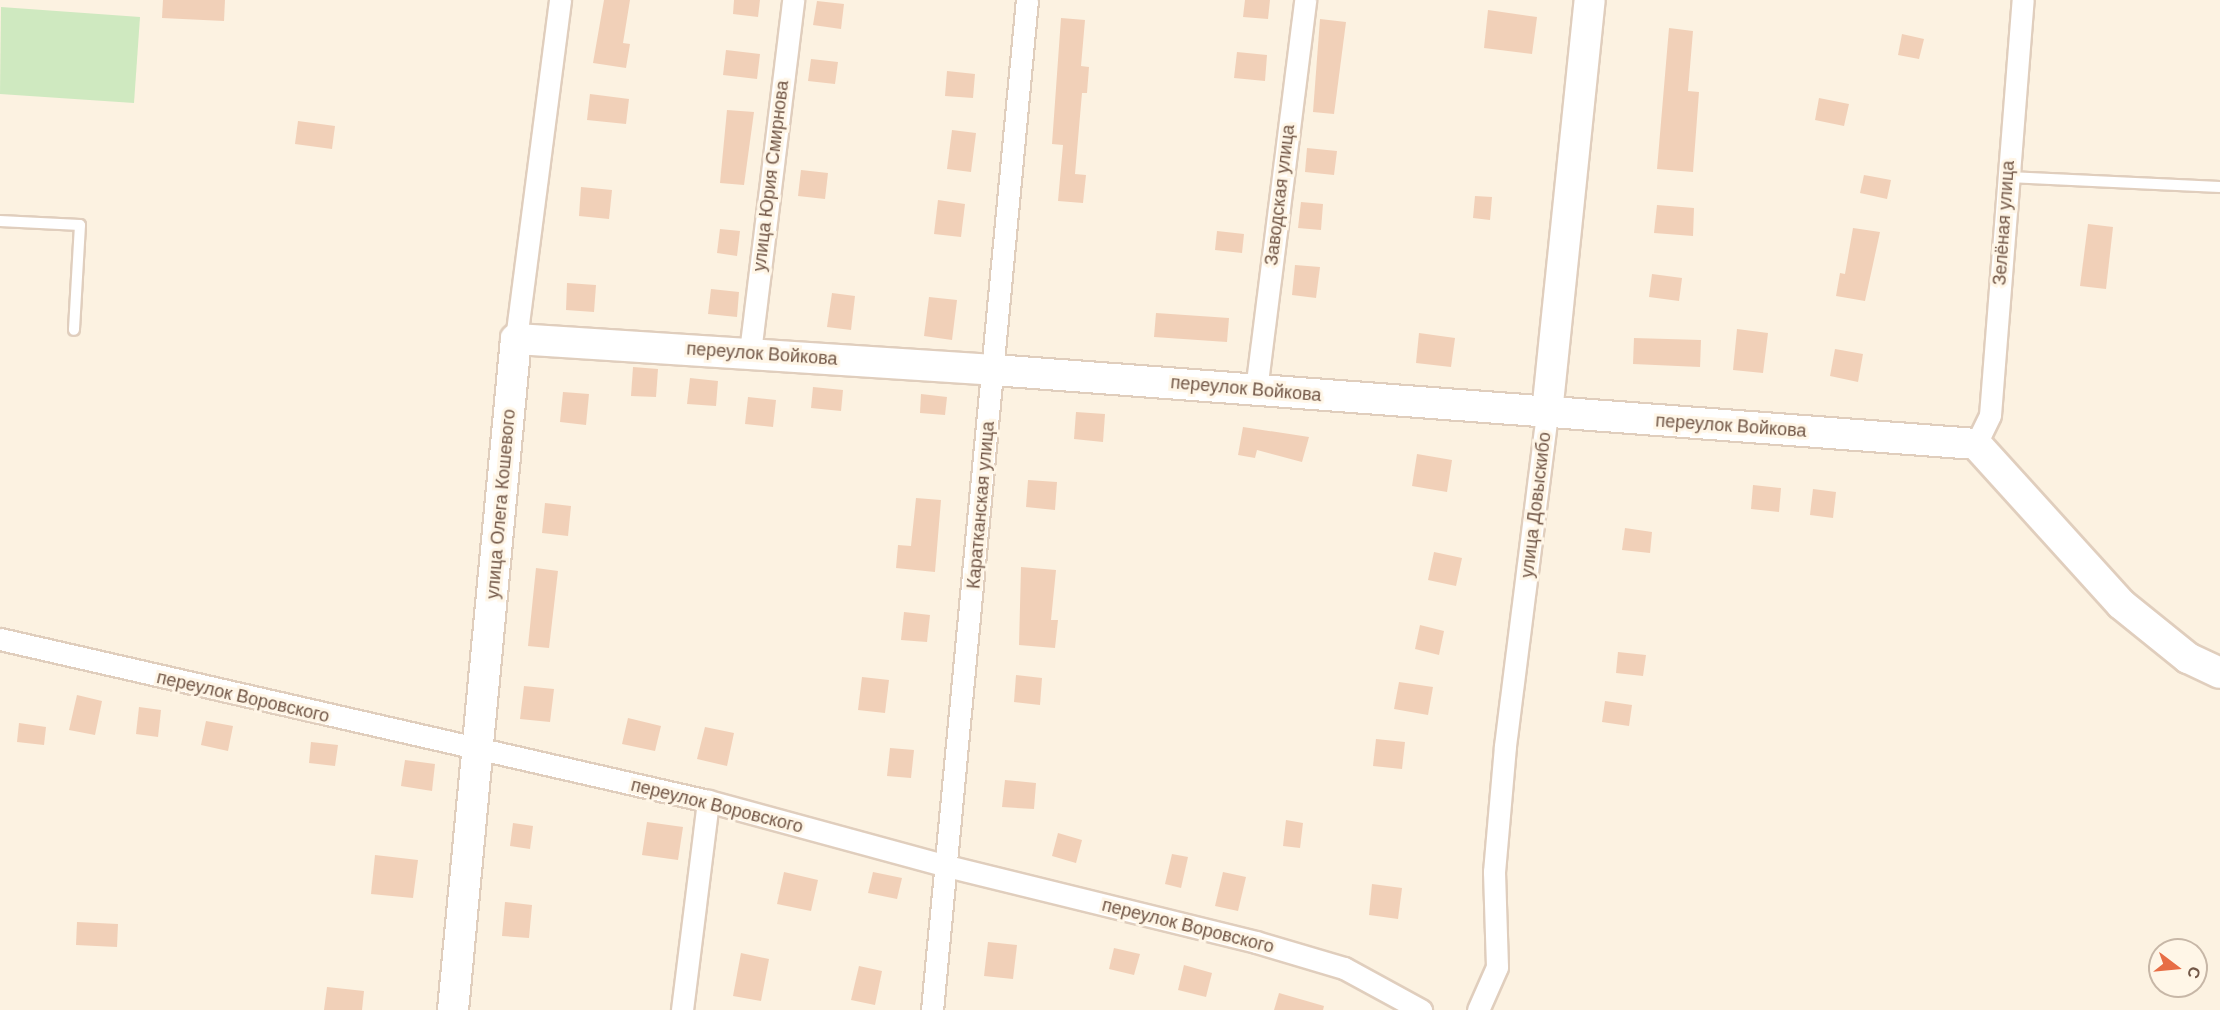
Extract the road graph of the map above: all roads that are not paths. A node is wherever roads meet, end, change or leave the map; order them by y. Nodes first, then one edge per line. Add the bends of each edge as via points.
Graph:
1 (560, 0) edge
2 (793, 0) edge
3 (1026, 0) edge
4 (1305, 0) edge
5 (1590, 0) edge
6 (2023, 0) edge
7 (2008, 177) junction
8 (2220, 187) edge
9 (0, 221) edge
10 (74, 330) dead end
11 (516, 339) junction
12 (750, 352) junction
13 (994, 369) junction
14 (1256, 390) junction
15 (1547, 413) junction
16 (1976, 444) junction
17 (0, 639) edge
18 (2220, 673) edge
19 (478, 751) junction
20 (708, 801) junction
21 (947, 866) junction
22 (1480, 1009) edge
23 (453, 1010) edge
24 (682, 1010) edge
25 (932, 1010) edge
26 (1421, 1010) edge

1 - 11 street, улица Олега Кошевого
2 - 12 street, улица Юрия Смирнова
3 - 13 street, Каратканская улица
4 - 14 street, Заводская улица
5 - 15 street, улица Довыскибо
6 - 7 street, Зелёная улица
7 - 8 lane
7 - 16 street, Зелёная улица via 1990,415
9 - 10 lane via 80,225
11 - 12 street, переулок Войкова
11 - 19 street, улица Олега Кошевого
12 - 13 street, переулок Войкова
13 - 14 street, переулок Войкова
13 - 21 street, Каратканская улица
14 - 15 street, переулок Войкова
15 - 16 street, переулок Войкова
15 - 22 street, улица Довыскибо via 1503,769 1494,872 1497,967
16 - 18 street via 2121,604 2188,658
17 - 19 street, переулок Воровского
19 - 20 street, переулок Воровского
19 - 23 street, улица Олега Кошевого
20 - 21 street, переулок Воровского
20 - 24 street
21 - 25 street, Каратканская улица
21 - 26 street, переулок Воровского via 1256,942 1344,968

